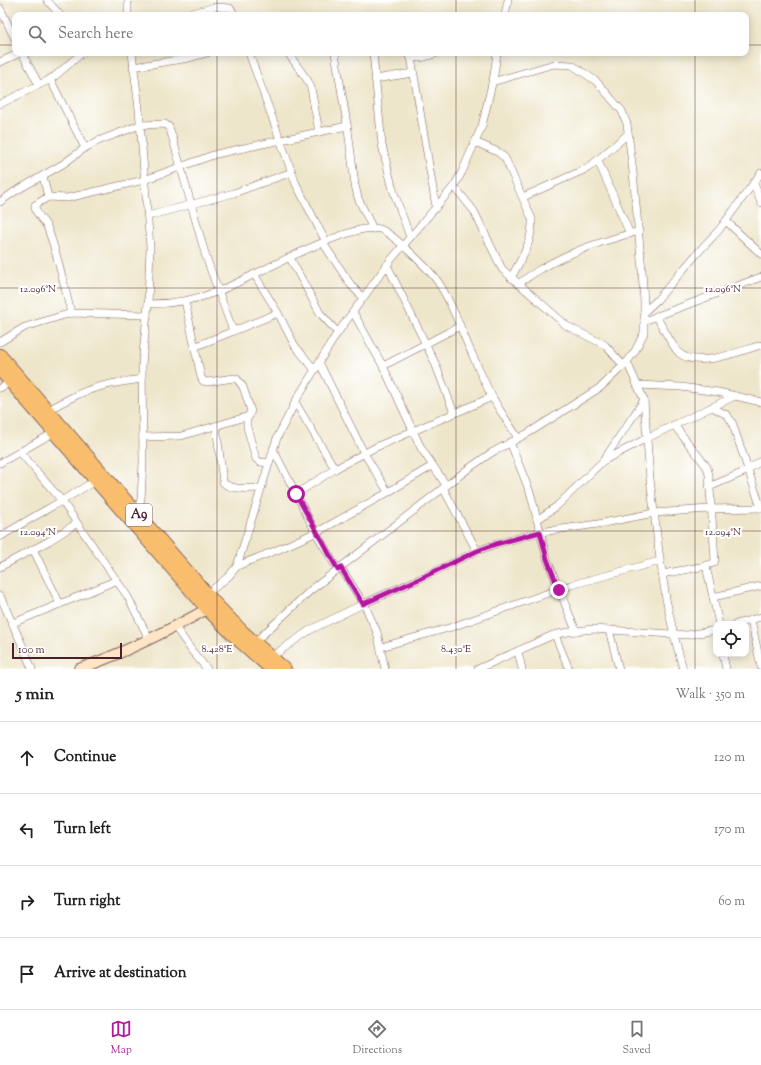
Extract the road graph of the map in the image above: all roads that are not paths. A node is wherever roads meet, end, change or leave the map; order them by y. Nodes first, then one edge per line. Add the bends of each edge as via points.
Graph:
1 (47, 0) edge
2 (128, 0) edge
3 (508, 0) edge
4 (0, 8) edge
5 (57, 12) edge
6 (128, 12) edge
7 (196, 12) edge
8 (233, 12) edge
9 (506, 12) edge
10 (12, 33) edge
11 (14, 56) edge
12 (23, 56) edge
13 (78, 56) edge
14 (132, 56) edge
15 (196, 56) edge
16 (250, 56) edge
17 (290, 56) edge
18 (335, 56) edge
19 (373, 56) edge
20 (408, 56) edge
21 (412, 56) edge
22 (427, 56) edge
23 (496, 56) edge
24 (0, 62) edge
25 (133, 67) junction
26 (413, 72) junction
27 (375, 79) junction
28 (50, 80) junction
29 (492, 82) junction
30 (39, 85) junction
31 (0, 104) edge
32 (140, 125) junction
33 (347, 126) junction
34 (319, 132) junction
35 (628, 134) junction
36 (280, 140) junction
37 (475, 142) junction
38 (85, 148) junction
39 (598, 161) junction
40 (180, 166) junction
41 (292, 172) junction
42 (761, 172) edge
43 (42, 176) junction
44 (144, 180) junction
45 (754, 183) junction
46 (454, 186) junction
47 (48, 197) junction
48 (522, 197) junction
49 (1, 201) edge
50 (761, 203) edge
51 (190, 205) junction
52 (436, 207) junction
53 (148, 216) junction
54 (726, 221) junction
55 (373, 229) junction
56 (638, 232) junction
57 (630, 234) junction
58 (410, 237) junction
59 (324, 242) junction
60 (403, 245) junction
61 (761, 254) edge
62 (290, 258) junction
63 (387, 264) junction
64 (254, 274) junction
65 (761, 277) edge
66 (511, 278) junction
67 (518, 284) junction
68 (219, 291) junction
69 (364, 298) junction
70 (185, 301) junction
71 (148, 304) junction
72 (353, 312) junction
73 (644, 312) junction
74 (71, 313) junction
75 (278, 313) junction
76 (147, 315) junction
77 (656, 316) junction
78 (644, 321) junction
79 (460, 326) junction
80 (233, 331) junction
81 (338, 333) junction
82 (0, 342) edge
83 (426, 344) junction
84 (761, 345) edge
85 (194, 347) junction
86 (0, 355) edge
87 (319, 362) junction
88 (625, 364) junction
89 (383, 366) junction
90 (0, 370) edge
91 (315, 370) junction
92 (142, 379) junction
93 (11, 382) junction
94 (637, 385) junction
95 (0, 388) edge
96 (735, 396) junction
97 (492, 397) junction
98 (644, 400) junction
99 (295, 402) junction
100 (761, 402) edge
101 (712, 407) junction
102 (48, 410) junction
103 (454, 413) junction
104 (249, 416) junction
105 (674, 425) junction
106 (216, 426) junction
107 (413, 431) junction
108 (55, 432) junction
109 (143, 437) junction
110 (518, 438) junction
111 (647, 438) junction
112 (510, 442) junction
113 (273, 449) junction
114 (20, 452) junction
115 (364, 453) junction
116 (603, 461) junction
117 (761, 461) edge
118 (0, 463) edge
119 (269, 463) junction
120 (432, 466) junction
121 (335, 469) junction
122 (748, 469) junction
123 (96, 480) junction
124 (445, 487) junction
125 (709, 487) junction
126 (261, 488) junction
127 (388, 492) junction
128 (296, 494) junction
129 (62, 501) junction
130 (761, 508) edge
131 (710, 509) junction
132 (137, 512) junction
133 (654, 513) junction
134 (537, 520) junction
135 (77, 523) junction
136 (540, 532) junction
137 (316, 533) junction
138 (0, 537) edge
139 (33, 549) junction
140 (477, 551) junction
141 (660, 561) junction
142 (237, 566) junction
143 (706, 566) junction
144 (0, 567) edge
145 (339, 569) junction
146 (662, 574) junction
147 (117, 580) junction
148 (761, 586) edge
149 (559, 590) junction
150 (207, 594) junction
151 (0, 596) edge
152 (713, 597) junction
153 (60, 604) junction
154 (363, 604) junction
155 (207, 609) junction
156 (761, 617) edge
157 (751, 620) junction
158 (718, 621) edge
159 (747, 621) edge
160 (13, 623) junction
161 (175, 627) junction
162 (609, 630) junction
163 (576, 631) junction
164 (713, 631) edge
165 (555, 635) junction
166 (674, 635) junction
167 (149, 639) junction
168 (254, 642) junction
169 (381, 647) junction
170 (518, 651) junction
171 (724, 657) edge
172 (271, 663) edge
173 (761, 667) edge
174 (32, 669) edge
175 (79, 669) edge
176 (207, 669) edge
177 (285, 669) edge
178 (385, 669) edge
179 (478, 669) edge
180 (522, 669) edge
181 (569, 669) edge
182 (619, 669) edge
183 (683, 669) edge
184 (726, 669) edge

1 - 5 street
2 - 6 street
3 - 9 street
4 - 10 street
7 - 8 street via 220,7 230,8
11 - 24 street
12 - 30 street
13 - 28 street
14 - 25 street
15 - 25 street
16 - 36 street
17 - 34 street via 311,88
18 - 33 street
19 - 27 street
20 - 26 street
21 - 22 street
23 - 29 street
25 - 32 street
26 - 27 street
26 - 52 street
27 - 58 street via 384,152 393,190
28 - 30 street
28 - 38 street
29 - 35 street via 554,64 572,65 596,81 622,111
29 - 37 street via 482,126
30 - 31 street
32 - 38 street
32 - 40 street via 169,126
32 - 44 street
33 - 34 street
33 - 55 street via 354,185
34 - 36 street
35 - 39 street
35 - 56 street
36 - 40 street via 216,154
36 - 41 street
37 - 46 street
37 - 48 street via 505,158
38 - 43 street
39 - 48 street via 588,168
39 - 57 street
40 - 44 street
40 - 51 street
41 - 51 street via 234,194
41 - 59 street
42 - 45 street
43 - 47 street
43 - 49 street
44 - 47 street via 76,196
44 - 53 street
45 - 50 street
45 - 54 street
46 - 52 street
46 - 66 street via 474,211 499,265
47 - 74 street via 34,207 47,226 60,263
48 - 66 street via 532,219 532,230 528,247
51 - 53 street
51 - 68 street
52 - 58 street
53 - 71 street
54 - 61 street
54 - 73 street
55 - 59 street via 351,232
55 - 60 street via 380,230
56 - 57 street
56 - 73 street
57 - 67 street via 563,258
58 - 60 street
59 - 62 street
59 - 69 street via 351,285
60 - 63 street
60 - 79 street via 437,280
62 - 64 street
62 - 81 street via 320,313
63 - 69 street
63 - 83 street
64 - 68 street
64 - 75 street
65 - 77 street
66 - 67 street
67 - 88 street via 567,326 605,345
68 - 70 street
68 - 80 street
69 - 72 street
70 - 71 street via 174,304
70 - 85 street
71 - 76 street
72 - 81 street
72 - 89 street
73 - 78 street
74 - 76 street
74 - 82 street via 25,327
75 - 80 street
75 - 91 street via 295,346
76 - 92 street
77 - 78 street
77 - 84 street via 678,353 686,357 698,360 711,359
78 - 88 street via 644,333
79 - 83 street
79 - 97 street
80 - 85 street
81 - 87 street
83 - 89 street
83 - 103 street
85 - 104 street via 204,381 237,378 249,405
86 - 102 highway, A9
87 - 91 street
87 - 115 street
88 - 94 street
88 - 110 street via 601,387
89 - 107 street
90 - 93 highway, A9
91 - 99 street
92 - 102 street via 112,383 79,394
92 - 109 street
93 - 95 street
93 - 108 highway, A9
94 - 96 street via 681,387
94 - 98 street
96 - 100 street
96 - 101 street
97 - 103 street
97 - 110 street
98 - 111 street
98 - 116 street
99 - 113 street
99 - 121 street
101 - 105 street
101 - 122 street via 732,422
102 - 132 highway, A9
103 - 107 street
104 - 106 street
104 - 119 street via 247,427 256,459
105 - 111 street
105 - 125 street via 707,467
106 - 109 street via 181,436
106 - 126 street via 223,482 230,487
107 - 115 street
107 - 120 street
108 - 114 street
108 - 123 highway, A9
109 - 132 street via 141,499
110 - 112 street
111 - 116 street
111 - 133 street
112 - 124 street
112 - 134 street via 531,495
113 - 119 street
113 - 128 street
114 - 118 street
114 - 129 street
115 - 121 street
115 - 127 street
116 - 134 street via 557,506
117 - 122 street
119 - 126 street
120 - 124 street
120 - 127 street
121 - 128 street
122 - 125 street
122 - 130 street
123 - 129 street
123 - 155 highway, A9
124 - 140 street
124 - 145 street
125 - 131 street
126 - 142 street
127 - 137 street
128 - 137 street
129 - 135 street
129 - 138 street
130 - 131 street
131 - 133 street
131 - 143 street via 715,560
132 - 150 highway, A9
133 - 136 street
133 - 141 street
134 - 136 street
135 - 139 street
135 - 147 street
136 - 140 street
136 - 149 street
137 - 142 street
137 - 145 street
139 - 144 street
139 - 153 street
140 - 154 street
141 - 146 street
141 - 149 street
142 - 150 street
143 - 146 street
143 - 152 street
145 - 154 street
145 - 168 street via 311,590
146 - 166 street
147 - 153 street
147 - 167 street
148 - 152 street
149 - 163 street
149 - 169 street
150 - 168 highway, A9
151 - 160 street
152 - 158 street
153 - 160 street
154 - 169 street via 377,632
154 - 172 street via 310,630
155 - 161 main road
155 - 172 highway, A9 via 237,639
156 - 157 street
157 - 159 street
157 - 173 street
160 - 174 street
161 - 167 main road
161 - 176 street
162 - 163 street
162 - 166 street
162 - 182 street
163 - 165 street
164 - 166 street
165 - 170 street
165 - 181 street
166 - 183 street
167 - 175 main road
168 - 172 highway, A9
169 - 178 street
170 - 179 street
170 - 180 street
171 - 184 street
172 - 177 highway, A9

